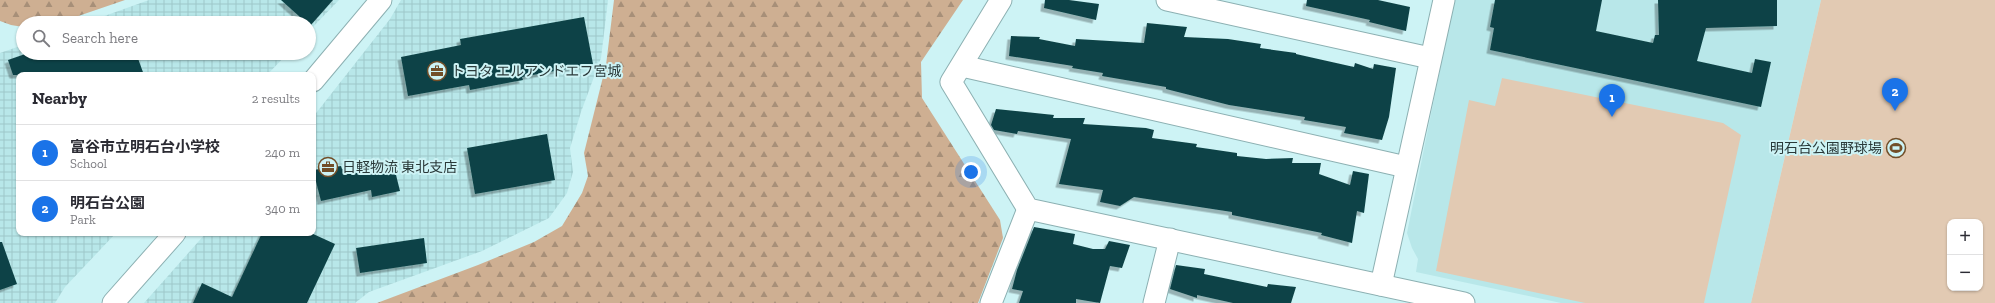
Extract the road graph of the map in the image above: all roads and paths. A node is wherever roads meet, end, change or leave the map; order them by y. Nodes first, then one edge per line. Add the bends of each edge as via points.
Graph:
1 (381, 0) edge
2 (1001, 0) edge
3 (1167, 0) edge
4 (1444, 0) edge
5 (1430, 58) junction
6 (962, 66) junction
7 (316, 77) edge
8 (1406, 167) junction
9 (1028, 209) junction
10 (172, 236) edge
11 (1170, 239) junction
12 (1381, 285) junction
13 (113, 303) edge
14 (991, 303) edge
15 (1154, 303) edge
16 (1464, 303) edge

1 - 7 street
2 - 6 street
3 - 5 street
4 - 5 street
5 - 8 street
6 - 8 street
6 - 9 street via 951,82
8 - 12 street
9 - 11 street
9 - 14 street
10 - 13 street
11 - 12 street
11 - 15 street
12 - 16 street

